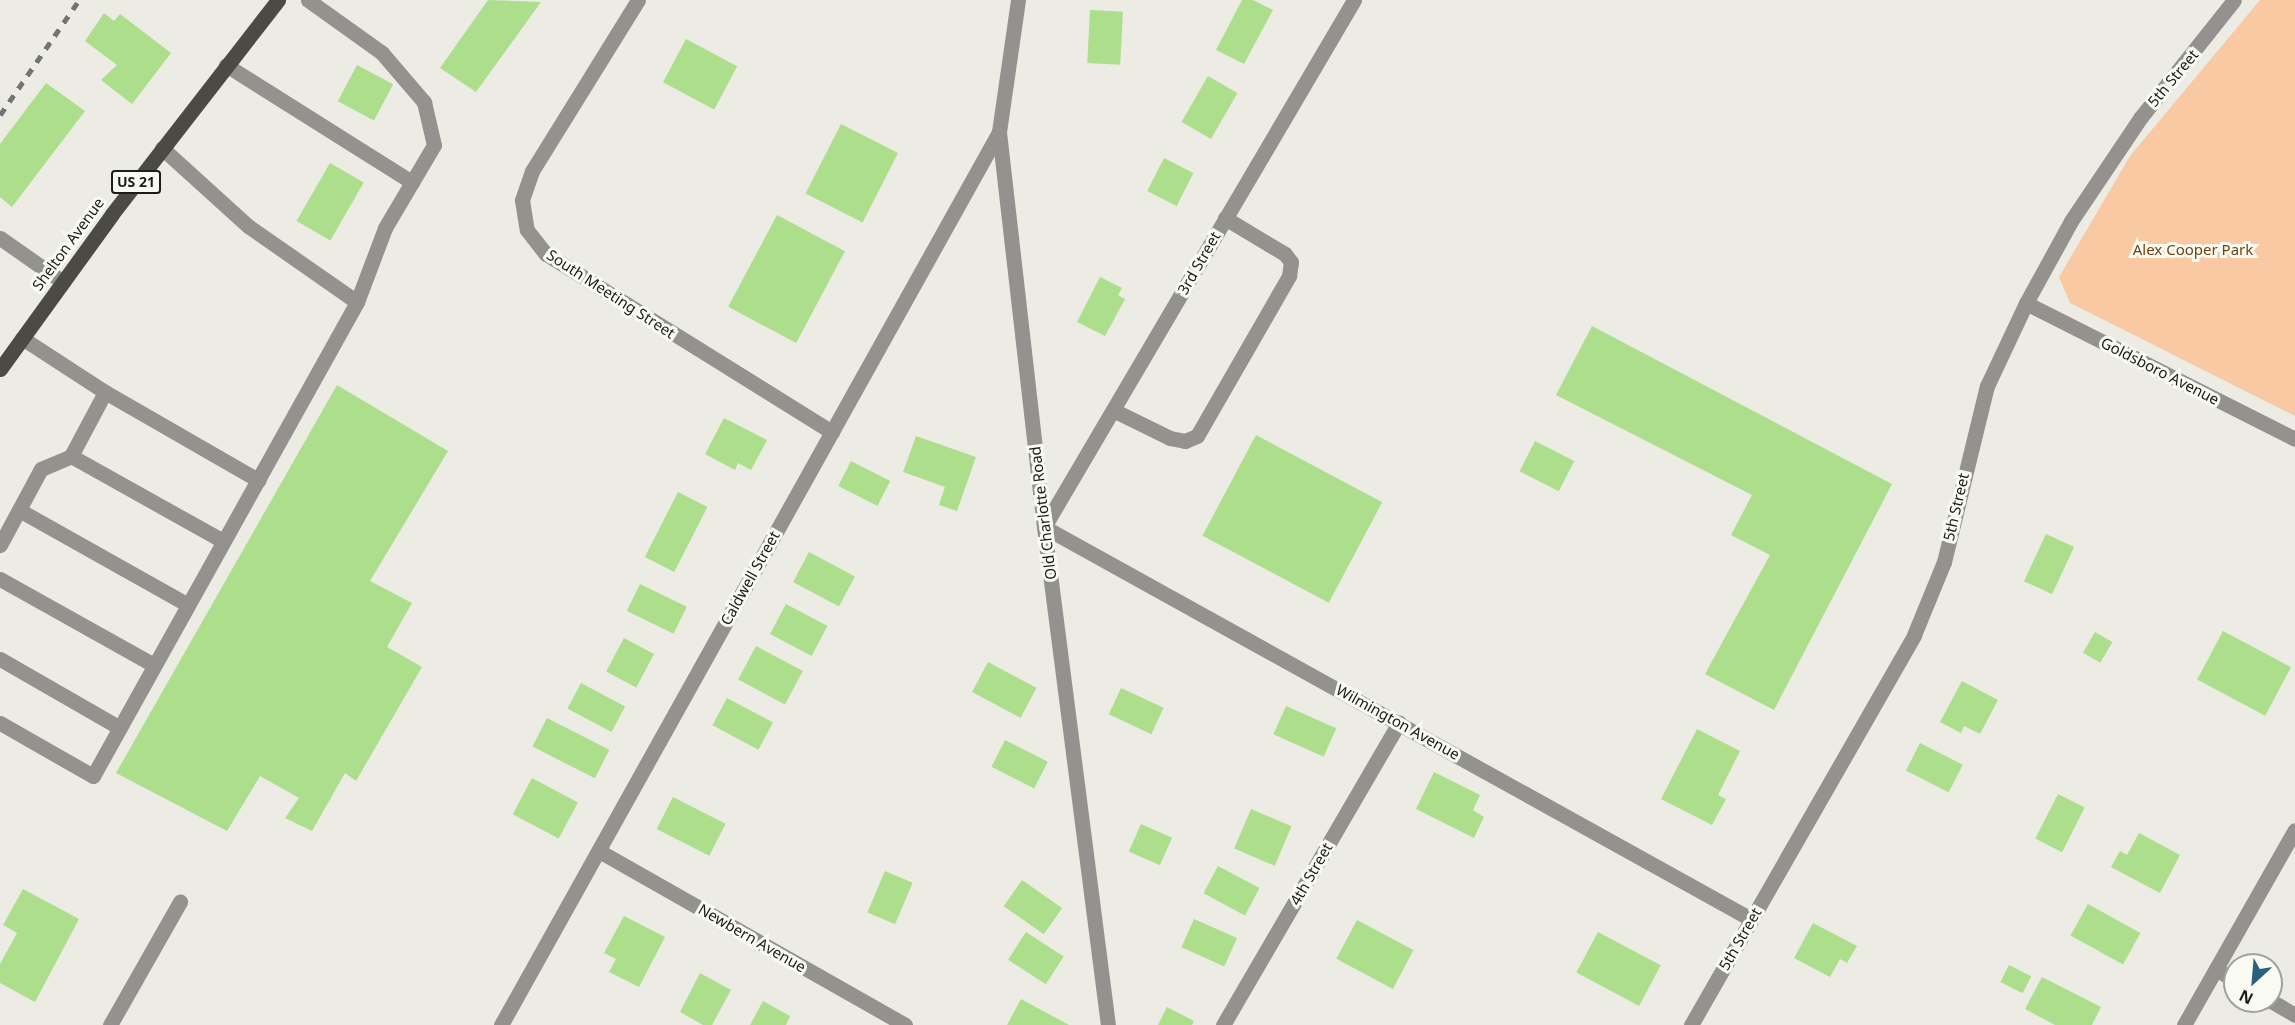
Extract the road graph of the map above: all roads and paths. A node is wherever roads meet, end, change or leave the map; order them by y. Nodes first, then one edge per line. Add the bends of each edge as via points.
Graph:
1 (278, 0) edge
2 (308, 0) edge
3 (638, 0) edge
4 (1018, 0) edge
5 (1354, 0) edge
6 (2234, 0) edge
7 (226, 65) junction
8 (999, 132) junction
9 (162, 148) junction
10 (412, 182) junction
11 (1226, 218) junction
12 (0, 238) edge
13 (63, 282) junction
14 (357, 302) junction
15 (2026, 303) junction
16 (22, 338) junction
17 (0, 369) edge
18 (105, 392) junction
19 (1113, 410) junction
20 (832, 432) junction
21 (2295, 439) edge
22 (71, 456) junction
23 (258, 480) junction
24 (19, 510) junction
25 (1044, 527) junction
26 (224, 541) junction
27 (0, 545) edge
28 (0, 579) edge
29 (188, 605) junction
30 (0, 659) edge
31 (154, 665) junction
32 (1399, 722) junction
33 (0, 723) edge
34 (120, 728) junction
35 (2295, 830) edge
36 (598, 851) junction
37 (180, 902) dead end
38 (1751, 919) junction
39 (2216, 969) junction
40 (2223, 973) edge
41 (110, 1025) edge
42 (501, 1025) edge
43 (905, 1025) edge
44 (1108, 1025) edge
45 (1223, 1025) edge
46 (1691, 1025) edge
47 (2184, 1025) edge

1 - 7 main road, Shelton Avenue / US 21
2 - 10 street via 382,53 424,102 434,145
3 - 20 street, South Meeting Street via 532,171 522,200 527,230 546,254
4 - 8 street, Old Charlotte Road
5 - 11 street, 3rd Street
6 - 15 street, 5th Street via 2141,117 2071,221
7 - 9 main road, Shelton Avenue / US 21
7 - 10 street
8 - 20 street, Caldwell Street
8 - 25 street, Old Charlotte Road
9 - 13 main road, Shelton Avenue / US 21
9 - 14 street via 248,226
10 - 14 street via 385,228
11 - 19 street, 3rd Street
11 - 19 street via 1285,254 1291,262 1289,276 1203,426 1197,435 1185,441 1170,438
12 - 13 street
13 - 16 main road, Shelton Avenue / US 21
14 - 23 street
15 - 21 street, Goldsboro Avenue
15 - 38 street, 5th Street via 1987,386 1944,562 1914,635
16 - 17 main road, Shelton Avenue / US 21
16 - 18 street
18 - 22 street
18 - 23 street
19 - 25 street, 3rd Street
20 - 36 street, Caldwell Street
22 - 24 street via 42,469
22 - 26 street
23 - 26 street
24 - 27 street
24 - 29 street
25 - 32 street, Wilmington Avenue
25 - 44 street, Old Charlotte Road
26 - 29 street
28 - 31 street
29 - 31 street
30 - 34 street
31 - 34 street
32 - 38 street, Wilmington Avenue
32 - 45 street, 4th Street
33 - 34 street via 93,776
35 - 39 street
36 - 42 street, Caldwell Street
36 - 43 street, Newbern Avenue
37 - 41 street
38 - 46 street, 5th Street
39 - 40 street
39 - 47 street

